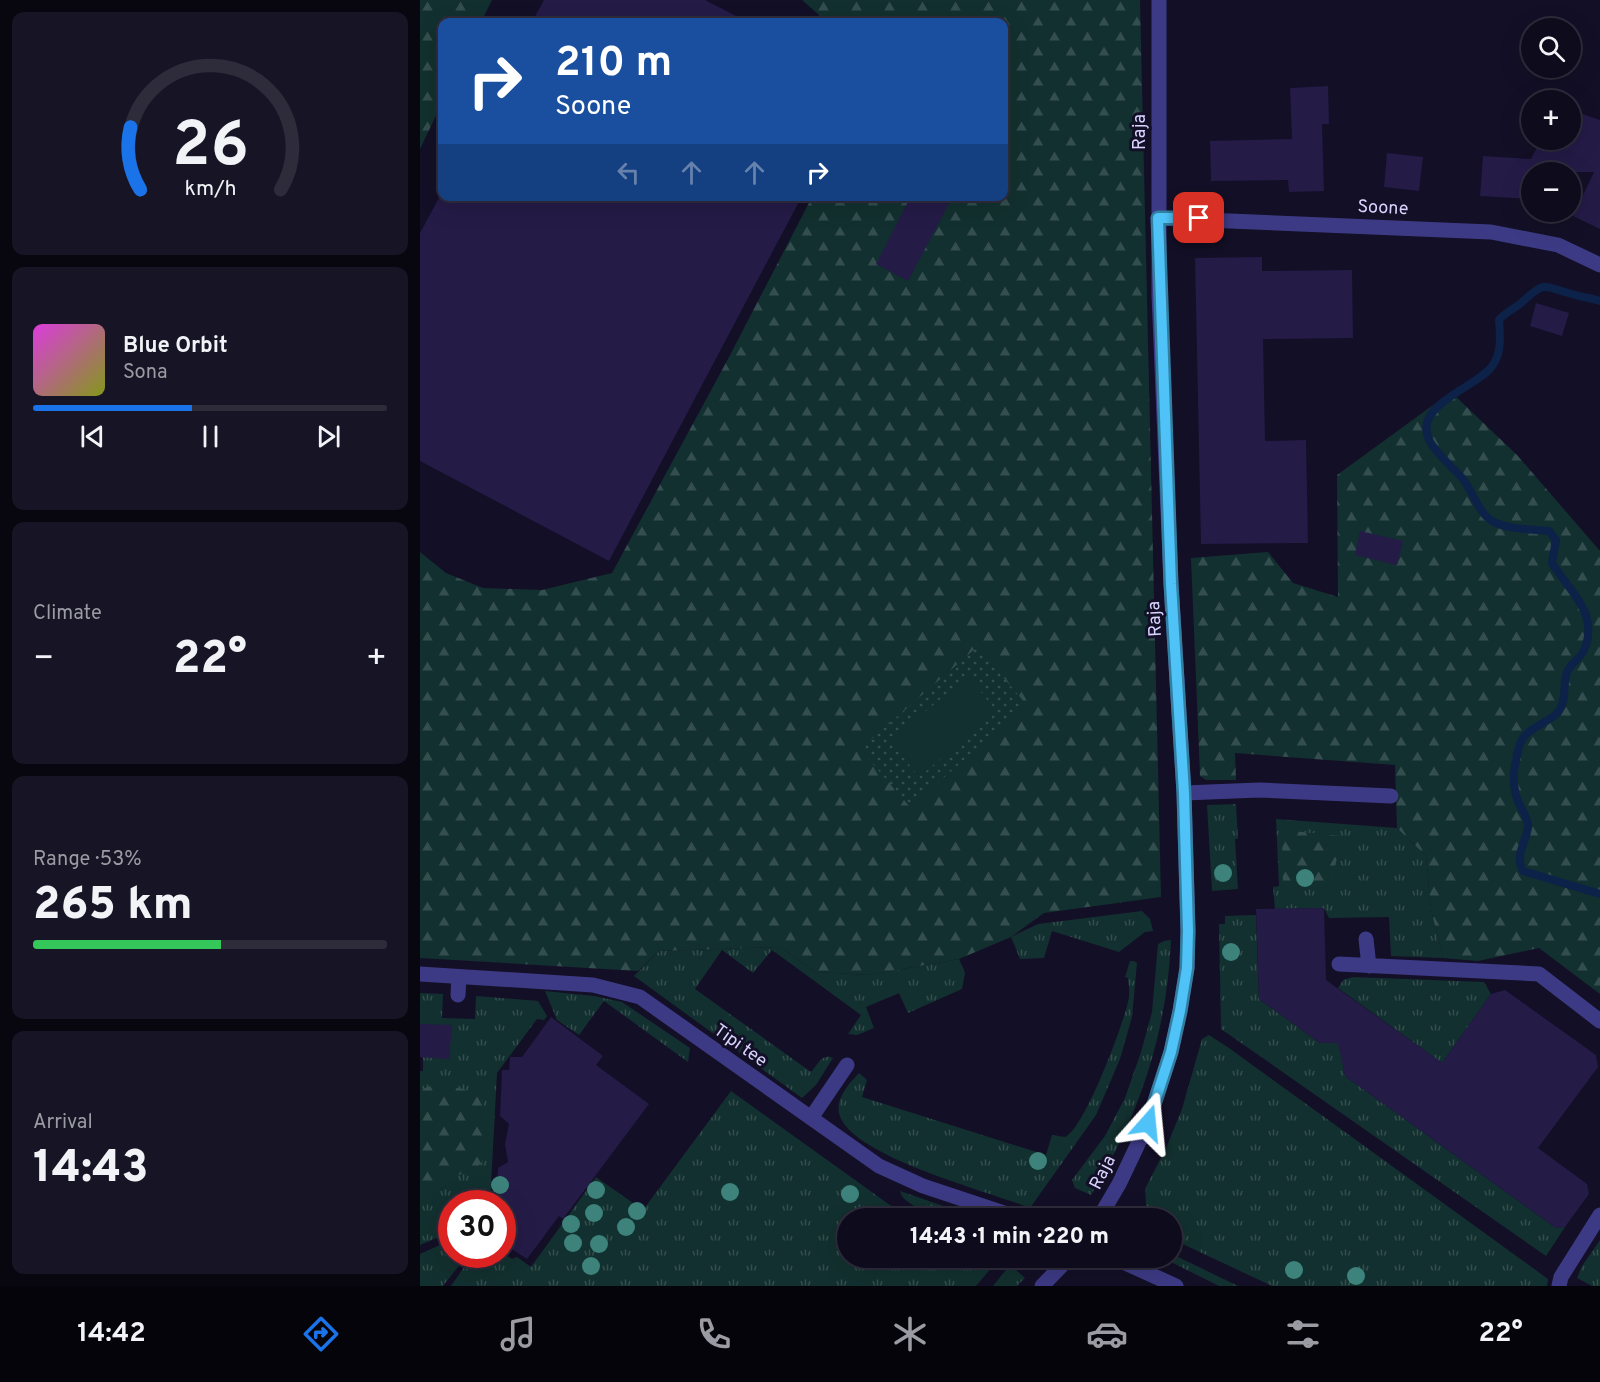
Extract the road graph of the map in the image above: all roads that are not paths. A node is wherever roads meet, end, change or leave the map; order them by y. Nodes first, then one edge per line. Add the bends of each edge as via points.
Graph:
1 (1159, 0) edge
2 (1158, 218) junction
3 (1600, 265) edge
4 (1184, 793) junction
5 (1391, 796) dead end
6 (1366, 939) dead end
7 (1339, 964) dead end
8 (1369, 966) junction
9 (420, 974) edge
10 (459, 977) junction
11 (458, 995) dead end
12 (1600, 1021) edge
13 (847, 1065) dead end
14 (811, 1118) junction
15 (989, 1208) edge
16 (1105, 1208) edge
17 (1600, 1215) edge
18 (1059, 1268) edge
19 (1137, 1268) edge
20 (1042, 1286) edge
21 (1176, 1286) edge
22 (1559, 1286) edge

1 - 2 street, Raja
2 - 3 street, Soone via 1491,232 1558,245
2 - 4 street, Raja via 1171,584
4 - 5 street via 1259,790
4 - 16 street, Raja via 1188,931 1180,1011 1148,1123
6 - 8 street
7 - 8 street
8 - 12 street via 1539,974
9 - 10 street, Tipi tee
10 - 11 street
10 - 14 street, Tipi tee via 593,985 640,996
13 - 14 street
14 - 15 street, Tipi tee via 879,1166
17 - 22 street
18 - 20 street
19 - 21 street

